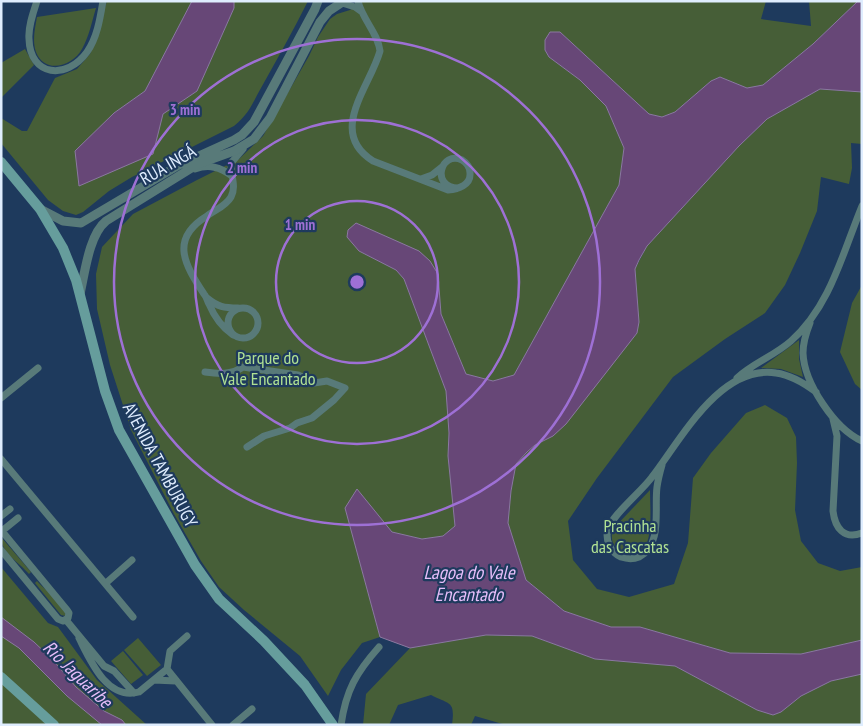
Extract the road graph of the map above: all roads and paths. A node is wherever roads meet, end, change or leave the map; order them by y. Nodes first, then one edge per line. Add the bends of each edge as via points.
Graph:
1 (37, 1) edge
2 (103, 1) edge
3 (318, 1) edge
4 (326, 1) edge
5 (358, 1) edge
6 (343, 2) edge
7 (362, 13) junction
8 (254, 139) junction
9 (1, 162) edge
10 (444, 165) junction
11 (184, 173) junction
12 (232, 176) junction
13 (421, 179) junction
14 (458, 188) junction
15 (862, 206) edge
16 (40, 209) junction
17 (80, 294) junction
18 (207, 298) junction
19 (243, 308) junction
20 (812, 318) junction
21 (233, 335) junction
22 (796, 336) junction
23 (804, 340) junction
24 (758, 364) junction
25 (38, 368) dead end
26 (206, 372) dead end
27 (761, 373) junction
28 (808, 375) junction
29 (800, 381) junction
30 (732, 382) junction
31 (816, 392) junction
32 (1, 398) edge
33 (832, 416) junction
34 (852, 436) junction
35 (862, 442) edge
36 (837, 444) junction
37 (248, 447) dead end
38 (1, 459) edge
39 (662, 465) junction
40 (648, 483) junction
41 (657, 488) junction
42 (10, 510) dead end
43 (1, 516) edge
44 (18, 518) dead end
45 (2, 530) edge
46 (862, 533) edge
47 (1, 550) edge
48 (132, 560) dead end
49 (38, 574) junction
50 (28, 582) junction
51 (106, 583) junction
52 (133, 617) dead end
53 (66, 620) junction
54 (187, 636) dead end
55 (79, 638) junction
56 (379, 647) dead end
57 (108, 668) junction
58 (167, 669) junction
59 (100, 674) junction
60 (1, 677) edge
61 (154, 680) junction
62 (176, 681) junction
63 (134, 693) junction
64 (252, 709) dead end
65 (54, 725) edge
66 (212, 725) edge
67 (234, 725) edge
68 (333, 725) edge
69 (341, 725) edge

1 - 2 street via 29,39 32,53 40,66 56,72 73,66 87,52 99,23
3 - 16 street, RUA INGÁ via 254,122 242,136 179,165 81,224 62,221
4 - 6 street
5 - 7 street
6 - 7 street via 355,6
6 - 8 street, RUA INGÁ via 329,12 315,31 270,118
7 - 13 street via 380,45 380,51 353,115 354,138 361,151 374,161
8 - 11 street, RUA INGÁ
8 - 12 street via 233,159
9 - 16 main road, AVENIDA TAMBURUGY
10 - 13 street via 432,176
10 - 14 street via 441,174 444,183
10 - 14 street via 456,159 468,166 469,180
11 - 12 street via 214,166
11 - 17 street, RUA INGÁ via 99,227
12 - 18 street via 234,185 230,197 192,227 184,245 188,268
13 - 14 street via 448,190
15 - 20 street via 828,290
16 - 17 main road, AVENIDA TAMBURUGY via 63,248
17 - 68 main road, AVENIDA TAMBURUGY via 102,382 119,430 194,566 219,599 306,685
18 - 19 street via 224,308
18 - 21 street via 224,327
19 - 21 street via 232,312 229,318 229,330
19 - 21 street via 257,315 257,331 243,339
20 - 22 street
20 - 23 street
22 - 23 street
22 - 24 street
23 - 28 street
24 - 27 street
24 - 30 street
25 - 32 street
26 - 37 street via 222,374 236,372 243,367 298,375 314,383 327,380 345,388 312,418 264,436
27 - 29 street via 776,372
27 - 30 street
28 - 29 street
28 - 31 street
29 - 31 street
30 - 39 street via 696,417
31 - 33 street
33 - 34 street
33 - 36 street
34 - 35 street
34 - 36 street
36 - 46 street via 834,520 840,531 846,534
38 - 51 street
39 - 40 street
39 - 41 street
40 - 41 street
40 - 41 street via 608,528 609,545 620,557 636,558 650,549
42 - 43 street
44 - 45 street
45 - 49 street
47 - 50 street
48 - 51 street
49 - 50 street
49 - 53 street via 69,613
50 - 53 street via 58,619
51 - 52 street
53 - 55 street
54 - 58 street via 170,651
55 - 57 street
55 - 59 street
56 - 69 street via 354,678
57 - 59 street
57 - 63 street
58 - 61 street
58 - 62 street
59 - 63 street via 110,686
60 - 65 main road
61 - 62 street
61 - 63 street
62 - 66 street
64 - 67 street

